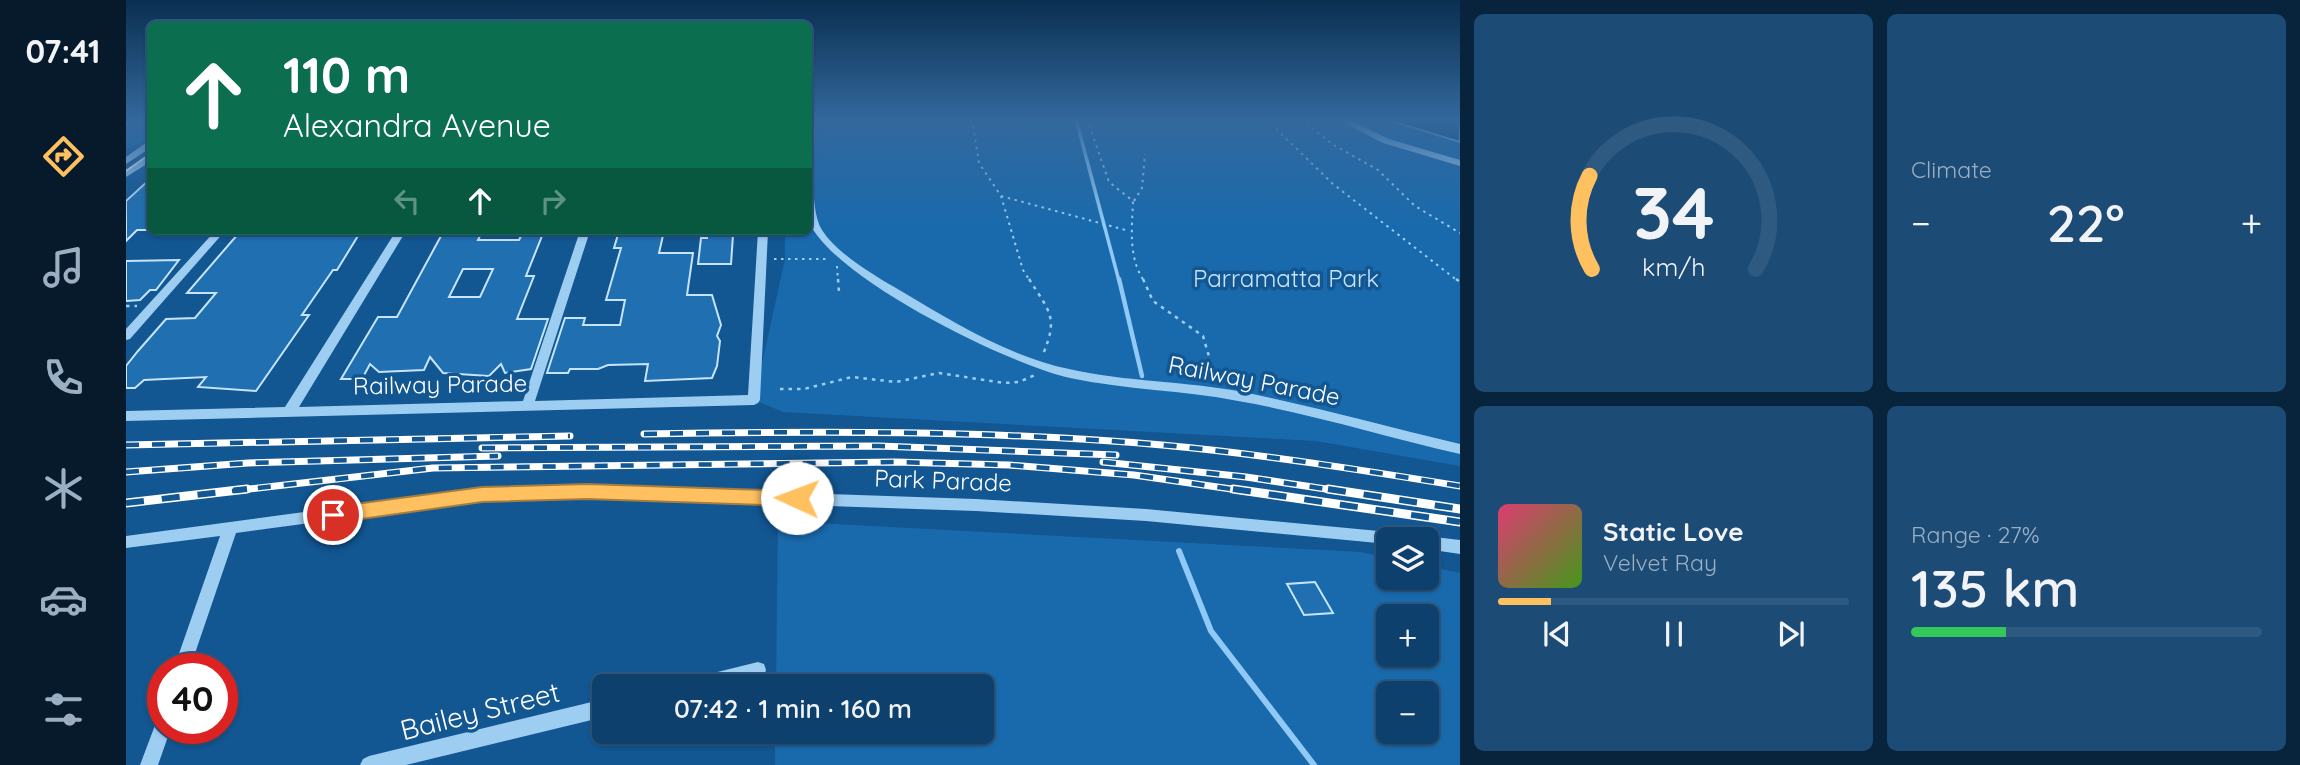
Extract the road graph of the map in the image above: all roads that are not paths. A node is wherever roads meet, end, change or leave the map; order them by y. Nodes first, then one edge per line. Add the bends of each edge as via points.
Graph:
1 (812, 155) edge
2 (1432, 155) edge
3 (147, 159) edge
4 (1460, 163) edge
5 (131, 167) edge
6 (126, 174) edge
7 (216, 235) edge
8 (398, 235) edge
9 (584, 235) edge
10 (763, 235) edge
11 (126, 336) edge
12 (527, 407) junction
13 (289, 410) junction
14 (126, 416) edge
15 (1460, 449) edge
16 (482, 494) joint
17 (230, 529) junction
18 (1376, 537) edge
19 (126, 542) edge
20 (1439, 544) edge
21 (1460, 547) edge
22 (188, 653) edge
23 (758, 670) dead end
24 (742, 674) edge
25 (592, 711) edge
26 (157, 744) edge
27 (149, 765) edge
28 (369, 765) edge

1 - 15 street, Railway Parade via 815,224 828,244 844,259 987,343 1040,366 1085,377 1239,396
2 - 4 street
3 - 5 street
5 - 6 street
7 - 11 street
8 - 13 street
9 - 12 street
10 - 12 street, Railway Parade via 754,400
12 - 13 street, Railway Parade
13 - 14 street, Railway Parade
16 - 17 street
16 - 18 street, Park Parade via 587,492 976,505
17 - 19 street
17 - 22 street
20 - 21 street
23 - 24 street
25 - 28 street, Bailey Street
26 - 27 street

